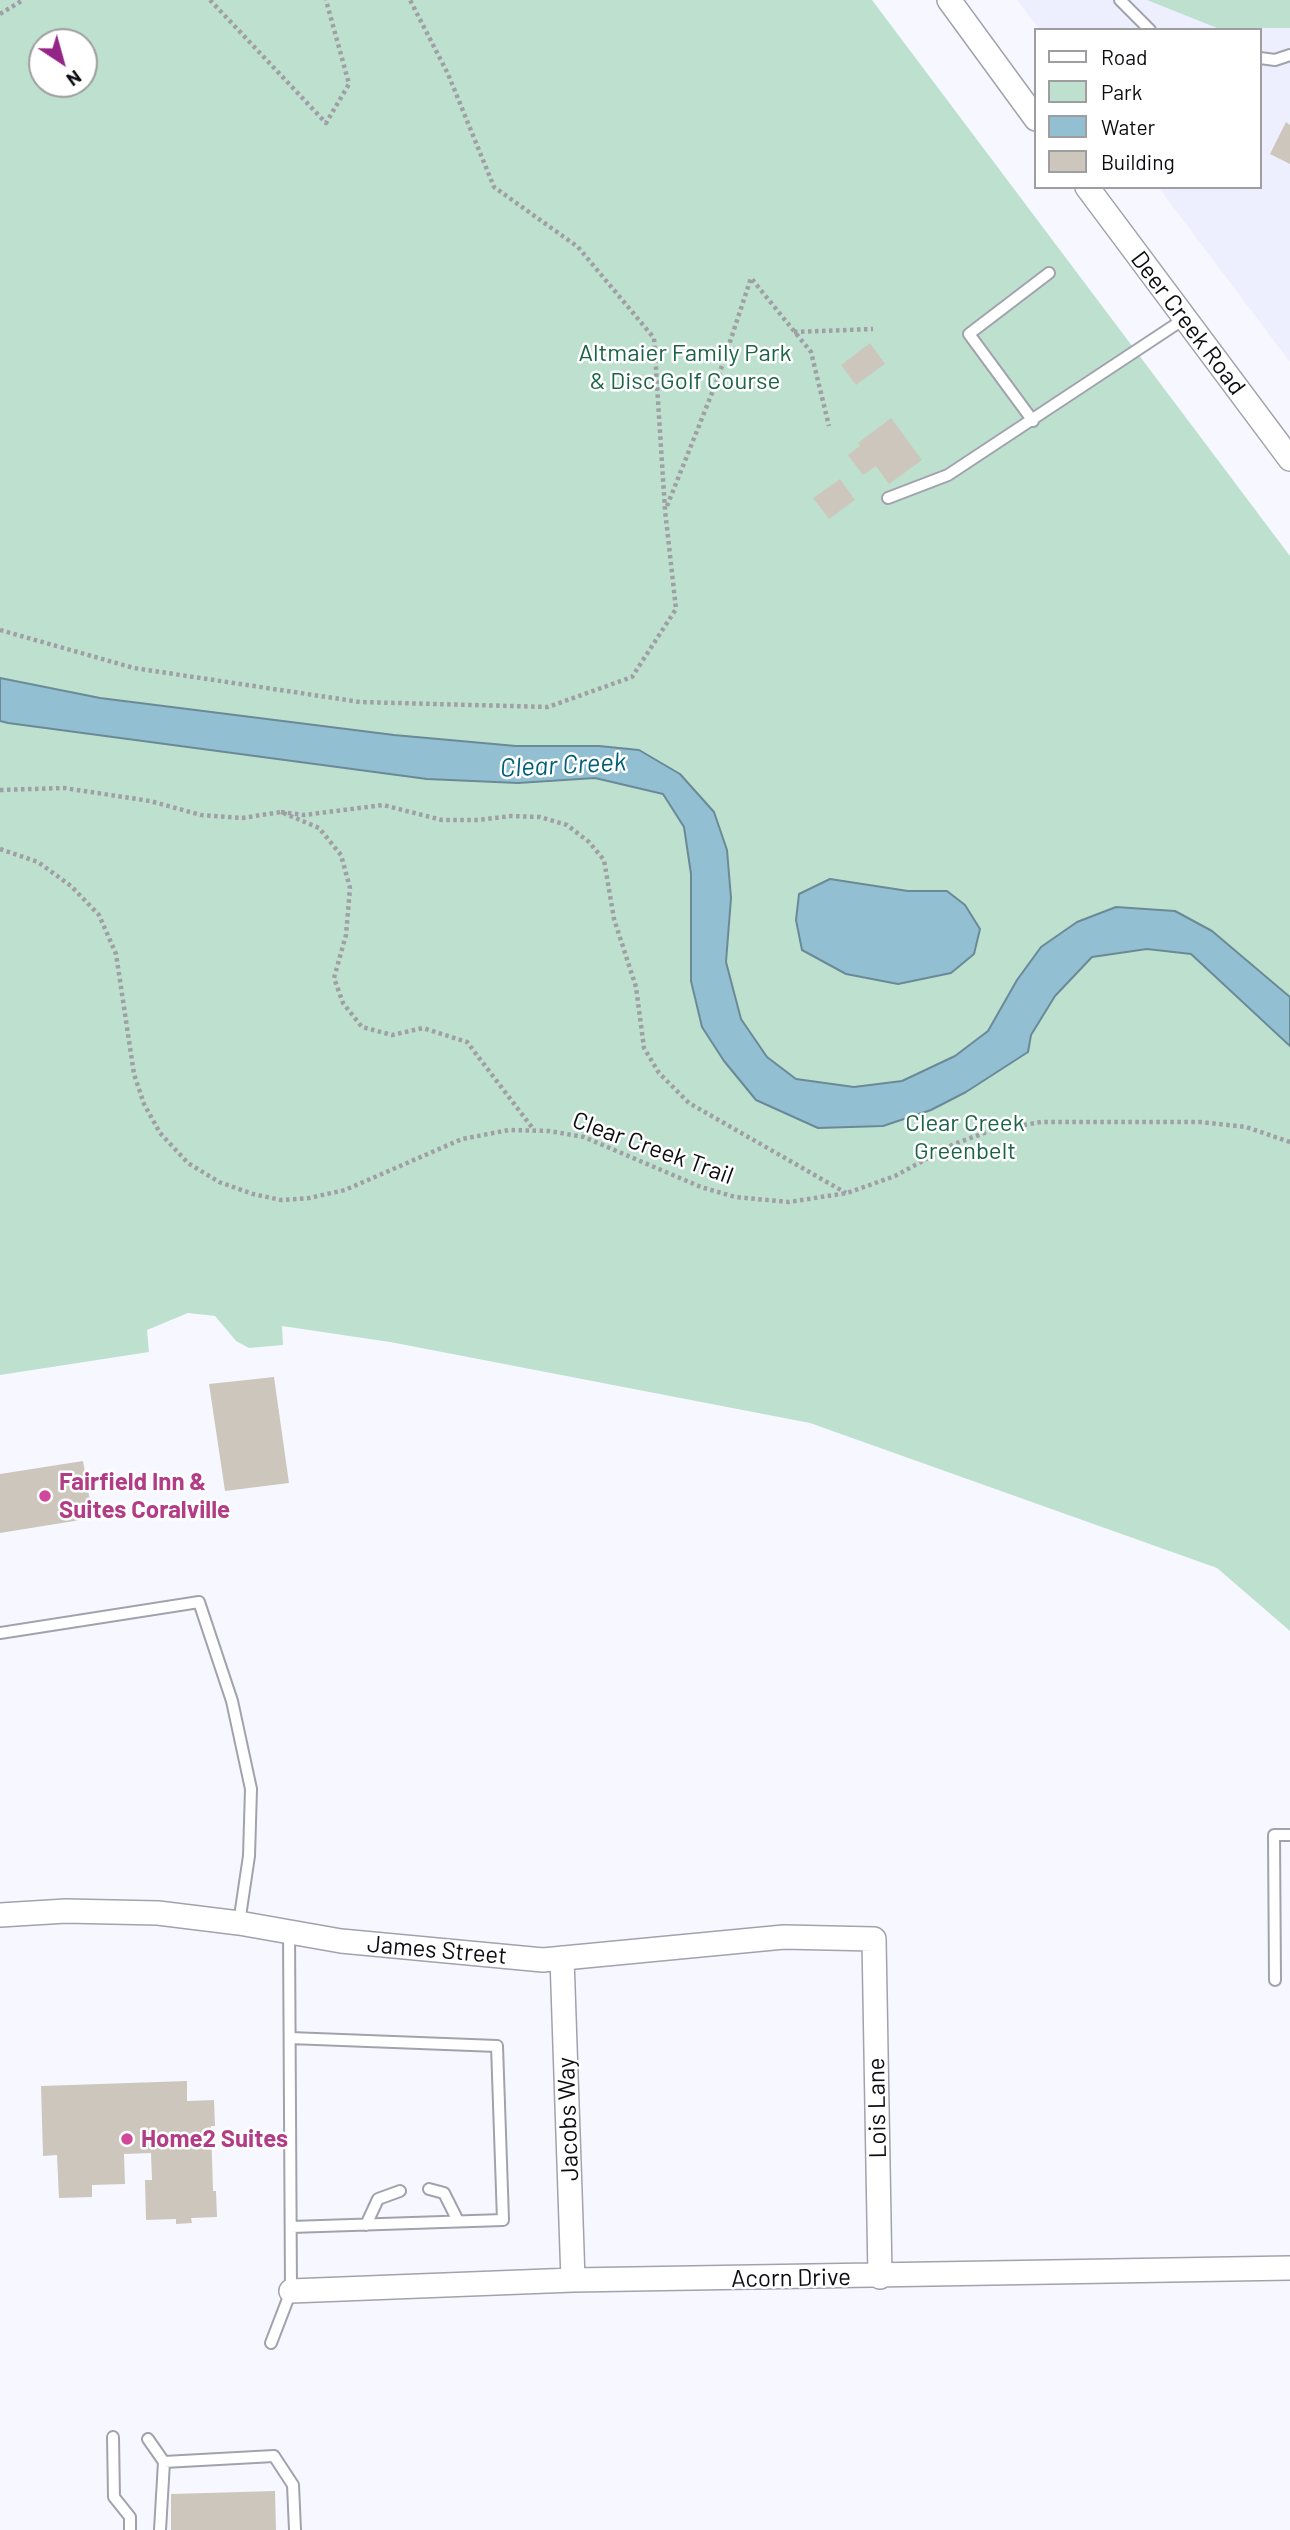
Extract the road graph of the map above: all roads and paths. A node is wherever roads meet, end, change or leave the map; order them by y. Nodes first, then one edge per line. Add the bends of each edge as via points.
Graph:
1 (23, 0) edge
2 (210, 0) edge
3 (326, 0) edge
4 (410, 0) edge
5 (948, 0) edge
6 (1120, 0) edge
7 (0, 14) edge
8 (1148, 28) edge
9 (1290, 55) edge
10 (1262, 58) edge
11 (1034, 116) edge
12 (1088, 189) edge
13 (1049, 273) dead end
14 (1184, 319) junction
15 (873, 329) dead end
16 (794, 332) junction
17 (1033, 421) junction
18 (830, 426) dead end
19 (1290, 459) edge
20 (888, 498) dead end
21 (666, 510) junction
22 (0, 630) edge
23 (0, 790) edge
24 (281, 812) junction
25 (0, 849) edge
26 (534, 1131) junction
27 (1290, 1142) edge
28 (847, 1193) junction
29 (0, 1633) edge
30 (1290, 1835) edge
31 (0, 1915) edge
32 (239, 1923) junction
33 (289, 1931) junction
34 (874, 1939) joint
35 (562, 1958) junction
36 (1275, 1980) dead end
37 (290, 2038) junction
38 (429, 2189) dead end
39 (400, 2191) dead end
40 (458, 2221) junction
41 (366, 2225) junction
42 (290, 2227) junction
43 (1290, 2268) edge
44 (880, 2277) junction
45 (573, 2280) junction
46 (291, 2291) junction
47 (271, 2343) dead end
48 (113, 2437) dead end
49 (148, 2439) dead end
50 (164, 2462) junction
51 (130, 2530) edge
52 (160, 2530) edge
53 (295, 2530) edge

1 - 7 path
2 - 3 path via 326,123 349,84
4 - 21 path via 448,74 494,187 578,247 654,338
5 - 11 street
6 - 8 lane
9 - 10 lane
12 - 14 street, Deer Creek Road
13 - 17 lane via 969,334
14 - 17 lane
14 - 19 street, Deer Creek Road
15 - 16 path
16 - 18 path via 811,352
16 - 21 path via 751,278
17 - 20 lane via 948,475
21 - 22 path via 676,609 632,677 548,707 360,702 134,668
23 - 24 path via 64,788 150,801 201,815 242,818
24 - 26 path via 319,828 341,855 351,888 346,935 334,978 342,1003 362,1027 392,1035 423,1028 467,1042
24 - 28 path via 341,812 383,805 442,820 540,817 567,825 604,860 614,919 636,986 644,1048 659,1073 689,1103
25 - 26 path, Clear Creek Trail via 38,862 71,886 99,915 116,954 134,1074 144,1104 160,1133 188,1163 219,1182 281,1200 309,1198 345,1190 462,1139 509,1130
26 - 28 path, Clear Creek Trail via 584,1137 735,1197 789,1202
27 - 28 path, Clear Creek Trail via 1247,1127 1200,1122 1041,1122 990,1131 954,1144 895,1176
29 - 32 lane via 199,1602 232,1701 251,1789 249,1856
30 - 36 lane via 1274,1835
31 - 32 street, James Street via 158,1913
32 - 33 street, James Street
33 - 35 street, James Street via 341,1941
33 - 37 lane
34 - 35 street, James Street via 784,1937
34 - 44 street, Lois Lane
35 - 45 street, Jacobs Way
37 - 40 lane via 497,2046 503,2220
37 - 42 lane
38 - 40 lane via 444,2193
39 - 41 lane via 378,2199
40 - 41 lane
41 - 42 lane
42 - 46 lane
43 - 44 street, Acorn Drive
44 - 45 street, Acorn Drive
45 - 46 street, Acorn Drive
46 - 47 lane
48 - 51 lane via 114,2497 130,2516
49 - 50 lane
50 - 52 lane
50 - 53 lane via 274,2456 293,2485

